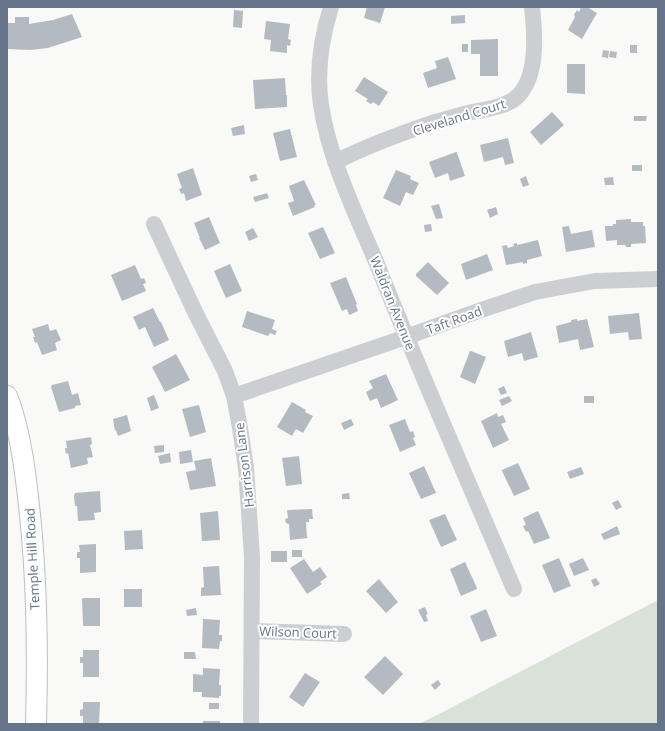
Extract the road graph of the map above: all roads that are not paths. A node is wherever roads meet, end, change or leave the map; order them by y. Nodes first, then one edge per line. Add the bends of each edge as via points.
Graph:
1 (331, 7) edge
2 (532, 7) edge
3 (336, 162) junction
4 (154, 224) dead end
5 (658, 279) edge
6 (406, 337) junction
7 (7, 396) edge
8 (234, 396) junction
9 (514, 589) dead end
10 (252, 631) junction
11 (344, 634) dead end
12 (36, 724) edge
13 (251, 724) edge

1 - 3 street, Waldran Avenue via 324,27 319,82 321,105
2 - 3 street, Cleveland Court via 534,50 531,70 527,85 513,100 384,139
3 - 6 street, Waldran Avenue
4 - 8 street, Harrison Lane via 222,365
5 - 6 street, Taft Road via 595,281 562,286 484,309
6 - 8 street, Taft Road
6 - 9 street, Waldran Avenue
7 - 12 main road, Temple Hill Road via 25,471 33,540
8 - 10 street, Harrison Lane via 248,494 252,557
10 - 11 street, Wilson Court
10 - 13 street, Harrison Lane

